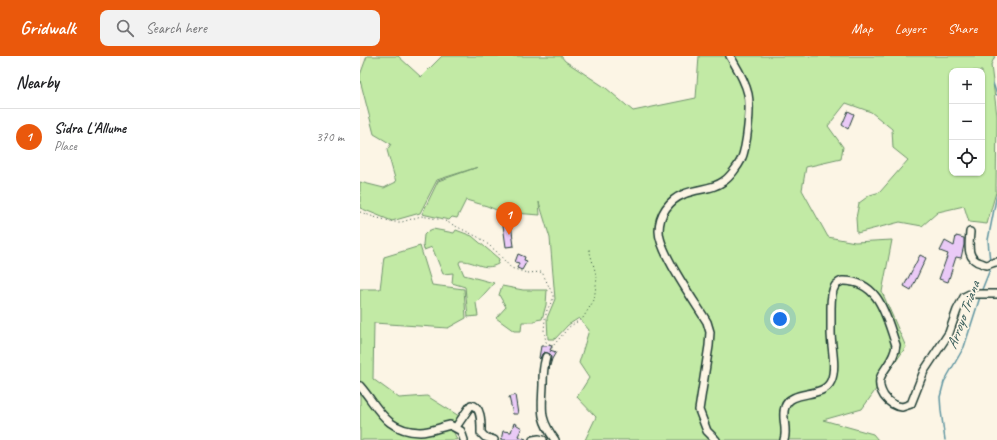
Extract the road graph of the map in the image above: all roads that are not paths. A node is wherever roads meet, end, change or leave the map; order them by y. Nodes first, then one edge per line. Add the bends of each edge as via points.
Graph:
1 (730, 56) edge
2 (970, 232) dead end
3 (993, 263) edge
4 (997, 294) edge
5 (546, 357) road end
6 (360, 386) edge
7 (456, 427) junction
8 (464, 440) edge
9 (494, 440) edge
10 (533, 440) edge
11 (543, 440) edge
12 (555, 440) edge
13 (716, 440) edge
14 (784, 440) edge

1 - 13 street via 743,78 750,107 741,160 726,180 716,187 685,193 673,201 662,212 658,232 665,254 707,322 710,332 699,410 707,431
2 - 3 street via 972,259 978,263
4 - 14 street via 970,294 964,297 948,333 924,371 910,404 902,407 887,400 880,389 880,377 896,353 896,345 880,300 858,282 842,281 835,286 831,298 832,379 823,390 790,400 785,405
5 - 12 street via 542,371 541,408 546,425
6 - 7 street via 382,416 402,429 421,432 450,425
7 - 8 street
7 - 9 street via 473,405 478,408 481,433
10 - 11 street

